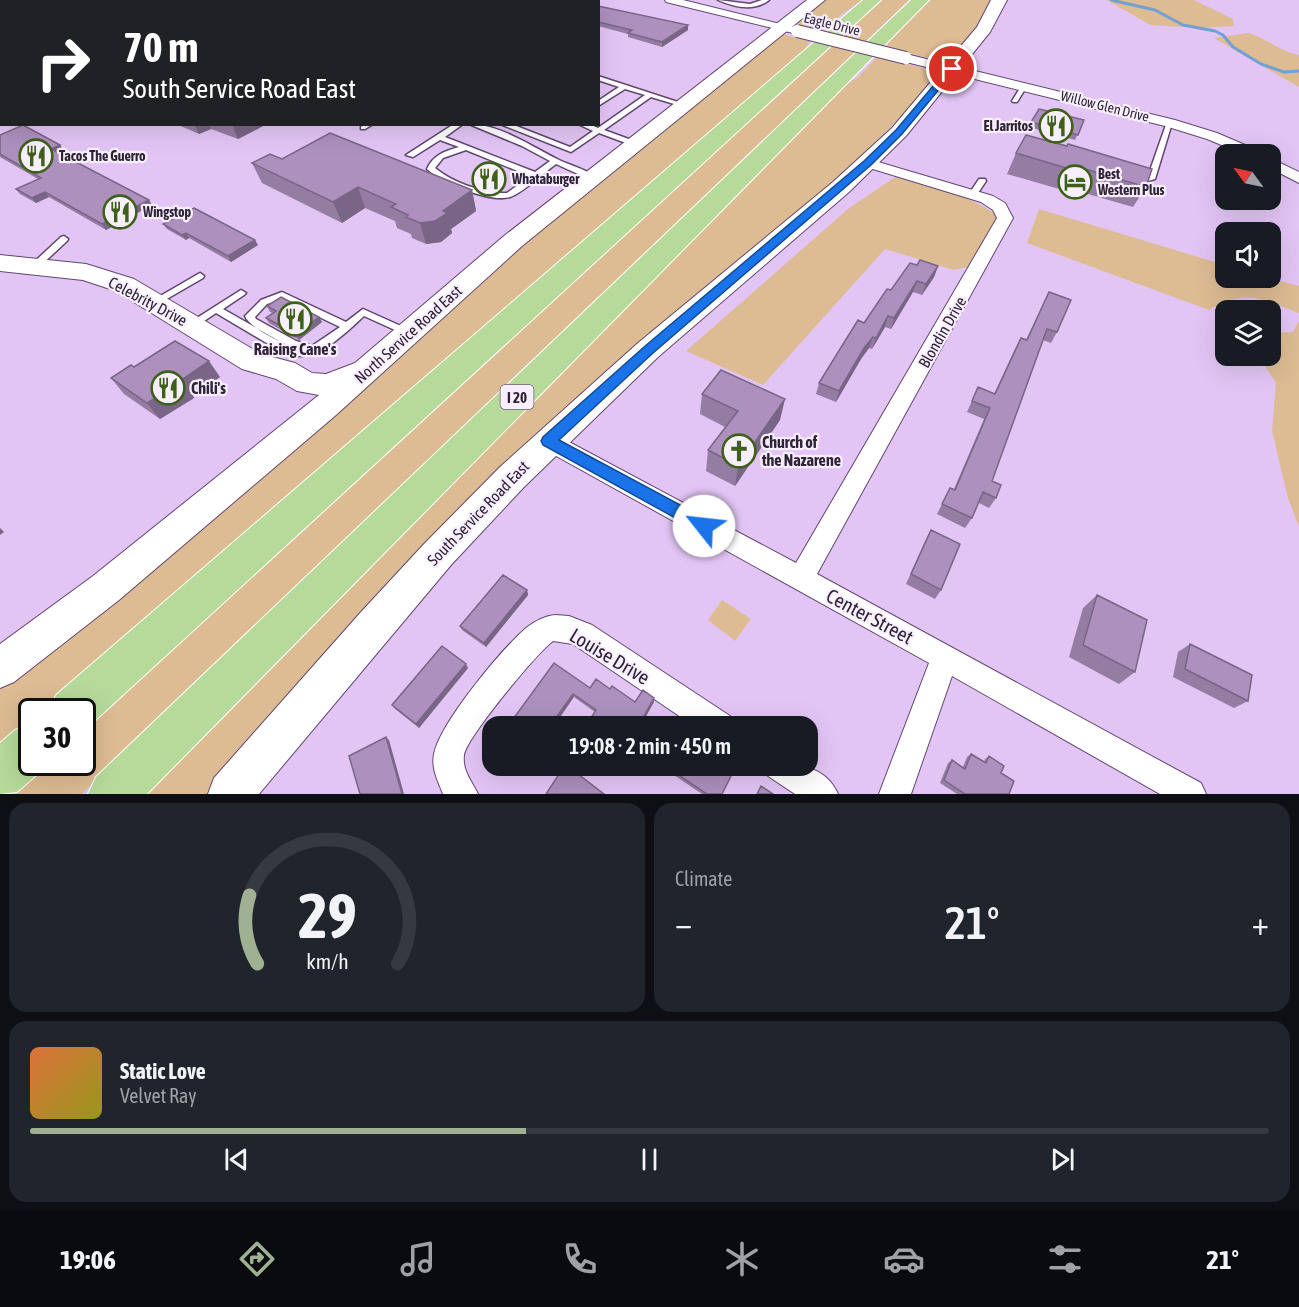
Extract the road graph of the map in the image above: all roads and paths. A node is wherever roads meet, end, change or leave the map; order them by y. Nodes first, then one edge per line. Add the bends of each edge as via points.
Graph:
1 (670, 0) edge
2 (721, 0) edge
3 (734, 0) edge
4 (756, 0) edge
5 (766, 0) edge
6 (817, 0) edge
7 (873, 0) edge
8 (921, 0) edge
9 (999, 0) edge
10 (790, 29) junction
11 (952, 69) junction
12 (600, 79) edge
13 (625, 86) junction
14 (1024, 86) junction
15 (650, 94) junction
16 (1015, 100) dead end
17 (600, 103) edge
18 (684, 105) junction
19 (1169, 123) junction
20 (457, 126) edge
21 (477, 126) edge
22 (508, 126) edge
23 (586, 126) edge
24 (598, 131) junction
25 (439, 137) junction
26 (634, 144) junction
27 (1231, 144) edge
28 (467, 148) junction
29 (410, 155) dead end
30 (555, 162) junction
31 (867, 163) junction
32 (1281, 168) edge
33 (536, 175) junction
34 (592, 177) junction
35 (1151, 178) edge
36 (1299, 178) edge
37 (64, 239) dead end
38 (0, 263) edge
39 (35, 266) junction
40 (200, 276) dead end
41 (241, 293) dead end
42 (155, 302) junction
43 (216, 309) junction
44 (192, 325) junction
45 (346, 326) junction
46 (409, 333) junction
47 (315, 350) junction
48 (378, 361) junction
49 (252, 362) junction
50 (548, 441) junction
51 (271, 452) junction
52 (801, 579) junction
53 (945, 657) junction
54 (0, 668) edge
55 (87, 698) edge
56 (705, 716) edge
57 (18, 759) edge
58 (0, 775) edge
59 (795, 776) edge
60 (113, 794) edge
61 (230, 794) edge
62 (462, 794) edge
63 (822, 794) edge
64 (895, 794) edge
65 (1190, 794) edge

1 - 10 street, Eagle Drive
2 - 5 lane via 752,7
3 - 4 lane
6 - 10 main road, North Service Road East
7 - 55 highway
8 - 60 highway, I 20
9 - 11 main road, South Service Road East via 984,29
10 - 11 street, Eagle Drive, bridge
10 - 18 main road, North Service Road East
11 - 14 street, Willow Glen Drive
11 - 31 main road, South Service Road East
12 - 13 lane
13 - 15 lane
13 - 17 lane
14 - 16 lane
14 - 19 street, Willow Glen Drive
15 - 18 lane
15 - 24 lane
18 - 26 main road, North Service Road East
19 - 27 street, Willow Glen Drive
19 - 35 lane
20 - 25 lane
21 - 30 lane via 525,144
22 - 24 lane via 571,150
23 - 24 lane
24 - 26 lane
25 - 28 lane
25 - 29 lane
26 - 34 main road, North Service Road East
28 - 33 lane
28 - 33 lane via 453,150 431,168 438,175 504,197
30 - 33 lane
30 - 34 lane
31 - 50 main road, South Service Road East
31 - 52 street, Blondin Drive via 977,188 1004,211 1005,218
32 - 36 street
34 - 46 main road, North Service Road East
37 - 39 lane
38 - 39 main road, Celebrity Drive
39 - 42 main road, Celebrity Drive via 106,278
40 - 42 lane
41 - 43 lane
42 - 44 main road, Celebrity Drive
43 - 44 lane
43 - 47 lane via 293,353
44 - 49 main road, Celebrity Drive
45 - 46 lane via 363,309
45 - 47 lane
45 - 47 lane via 282,295 264,302 251,314 250,319 257,324 293,344
46 - 48 main road, North Service Road East
48 - 49 main road via 336,383 320,386
48 - 51 main road, North Service Road East
49 - 51 main road via 268,383 291,398 298,409 297,421
50 - 52 street, Center Street
50 - 61 main road, South Service Road East via 438,554
51 - 54 main road, North Service Road East via 106,588
52 - 53 street, Center Street
53 - 64 street
53 - 65 street, Center Street
56 - 62 street, Louise Drive via 582,634 563,628 547,630 528,644 451,746 450,773
57 - 58 highway
59 - 63 street

